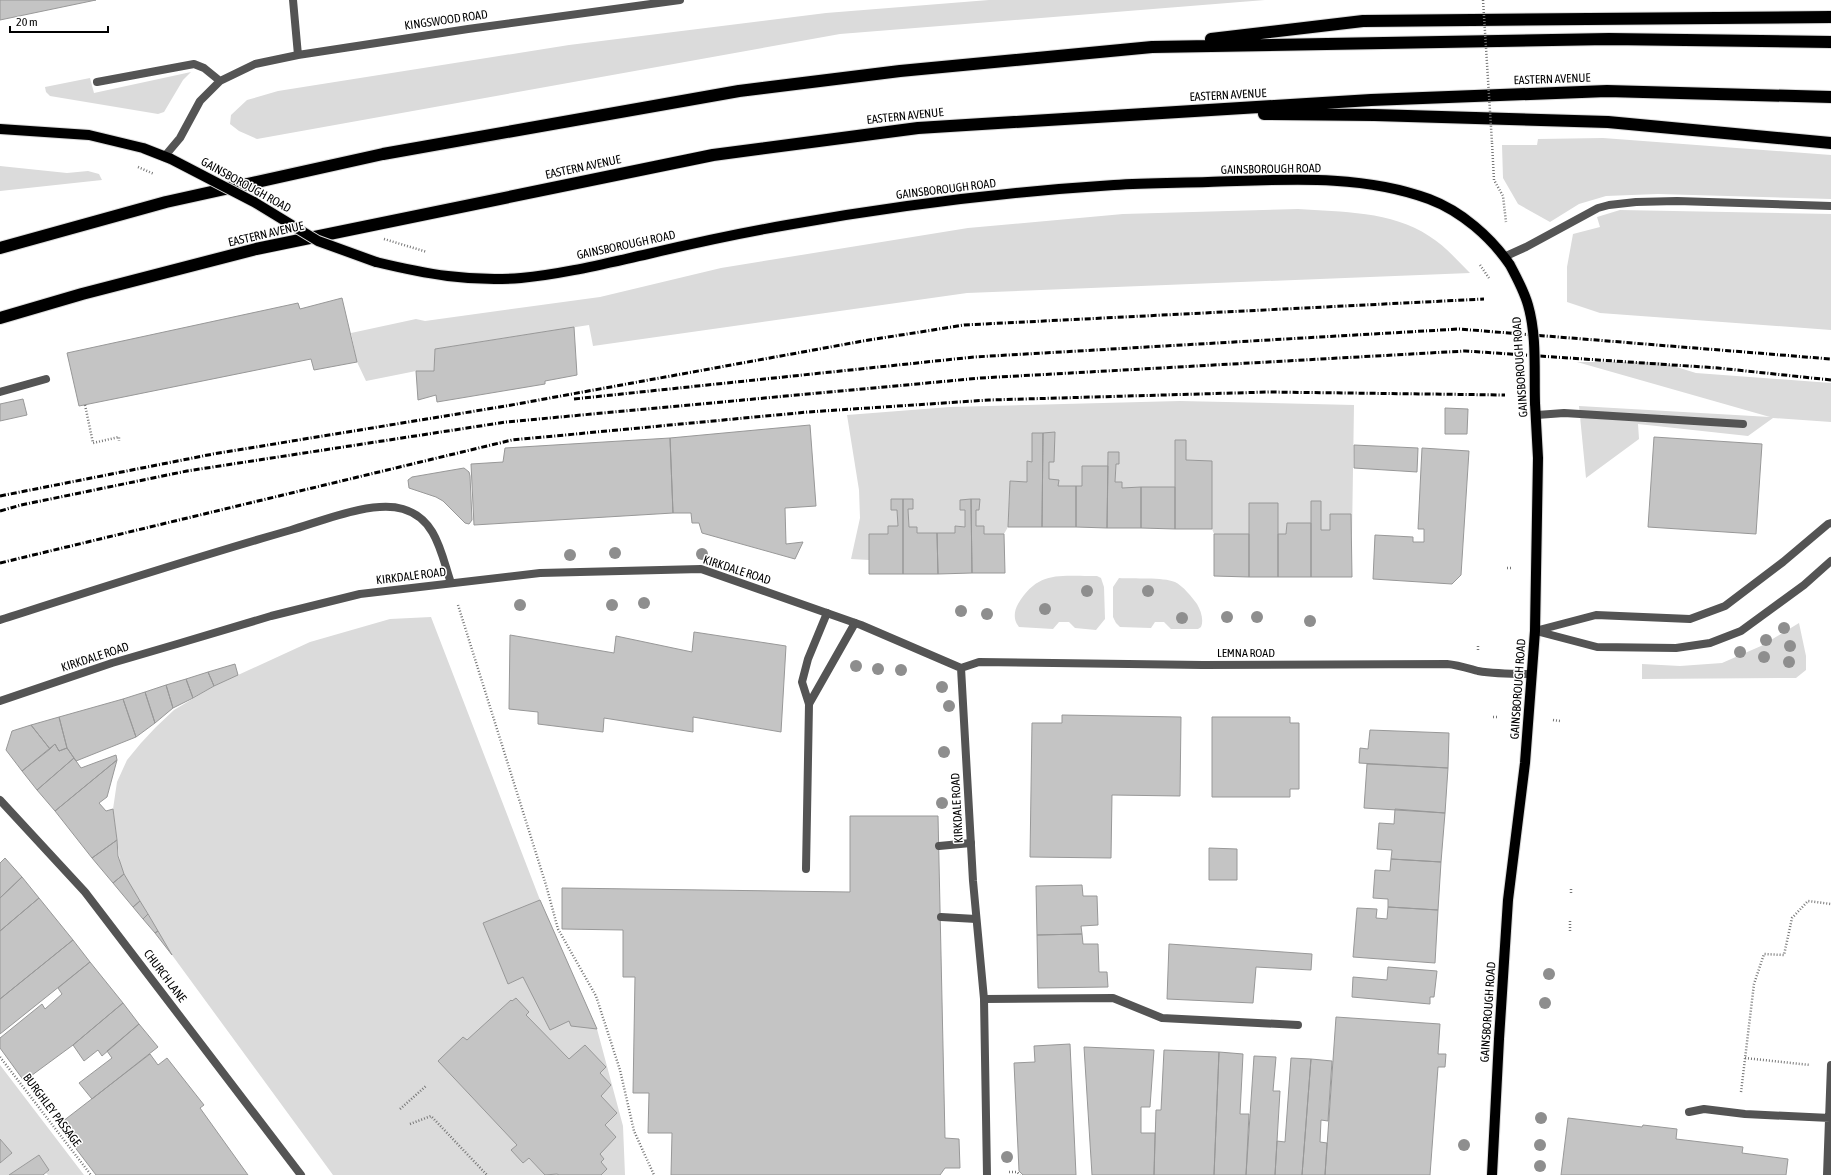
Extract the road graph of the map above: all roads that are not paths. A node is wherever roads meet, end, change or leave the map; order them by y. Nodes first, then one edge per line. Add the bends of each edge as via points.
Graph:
1 (293, 0) edge
2 (680, 0) edge
3 (1831, 17) edge
4 (1831, 42) edge
5 (1152, 47) junction
6 (298, 55) junction
7 (220, 81) junction
8 (97, 82) dead end
9 (1831, 97) edge
10 (1161, 113) junction
11 (0, 129) edge
12 (1831, 142) edge
13 (168, 158) junction
14 (1831, 206) edge
15 (0, 248) edge
16 (1507, 261) junction
17 (0, 318) edge
18 (46, 379) dead end
19 (0, 392) edge
20 (1536, 415) junction
21 (1743, 424) dead end
22 (1831, 523) edge
23 (1831, 561) edge
24 (451, 583) junction
25 (827, 613) junction
26 (0, 620) edge
27 (855, 623) junction
28 (1535, 631) junction
29 (961, 668) junction
30 (1532, 674) junction
31 (0, 701) edge
32 (809, 704) junction
33 (0, 800) edge
34 (971, 843) junction
35 (939, 846) dead end
36 (806, 869) dead end
37 (941, 917) dead end
38 (976, 919) junction
39 (984, 999) junction
40 (1298, 1025) dead end
41 (1831, 1066) edge
42 (1689, 1112) dead end
43 (1830, 1118) junction
44 (302, 1175) edge
45 (987, 1175) edge
46 (1492, 1175) edge
47 (1826, 1175) edge

1 - 6 street
2 - 6 street, KINGSWOOD ROAD
3 - 5 highway via 1363,20
4 - 5 highway via 1609,39
5 - 15 highway via 900,71 732,92 384,154 166,202
6 - 7 street, KINGSWOOD ROAD via 255,64
7 - 8 street via 204,68 194,64
7 - 13 street, KINGSWOOD ROAD via 200,102
9 - 10 highway, EASTERN AVENUE via 1608,91 1371,100
10 - 12 highway via 1374,115 1608,122
10 - 17 highway, EASTERN AVENUE via 918,128 713,155 256,249
11 - 13 main road, GAINSBOROUGH ROAD via 89,135 143,148
13 - 16 main road, GAINSBOROUGH ROAD, bridge via 254,202 318,241 376,262 424,273 470,279 523,278 595,266 788,225 963,199 1114,185 1307,179 1378,186 1431,200 1468,221 1493,242
14 - 16 street via 1677,201 1609,205 1598,208 1538,239
16 - 20 main road, GAINSBOROUGH ROAD, bridge via 1520,283 1528,305 1534,354
18 - 19 street
20 - 21 street via 1564,413
20 - 28 main road, GAINSBOROUGH ROAD via 1538,458
22 - 28 street via 1726,606 1690,619 1596,615
23 - 28 street via 1804,585 1740,631 1710,643 1676,648 1597,647
24 - 25 street, KIRKDALE ROAD via 540,573 701,569
24 - 26 street via 429,524 402,509 373,507 239,545
24 - 31 street, KIRKDALE ROAD via 360,594 271,616 112,663
25 - 27 street, KIRKDALE ROAD
25 - 32 street via 808,659 802,682
27 - 29 street, KIRKDALE ROAD
27 - 32 street
28 - 30 main road, GAINSBOROUGH ROAD
29 - 30 street, LEMNA ROAD via 979,662 1202,665 1447,664 1503,675
29 - 34 street, KIRKDALE ROAD
30 - 46 main road, GAINSBOROUGH ROAD via 1525,763 1508,900
32 - 36 street
33 - 44 street, CHURCH LANE via 85,892
34 - 35 street
34 - 38 street, KIRKDALE ROAD
37 - 38 street
38 - 39 street, KIRKDALE ROAD
39 - 40 street via 1113,998 1162,1018
39 - 45 street, KIRKDALE ROAD
41 - 43 street
42 - 43 street via 1704,1109 1745,1114
43 - 47 street

